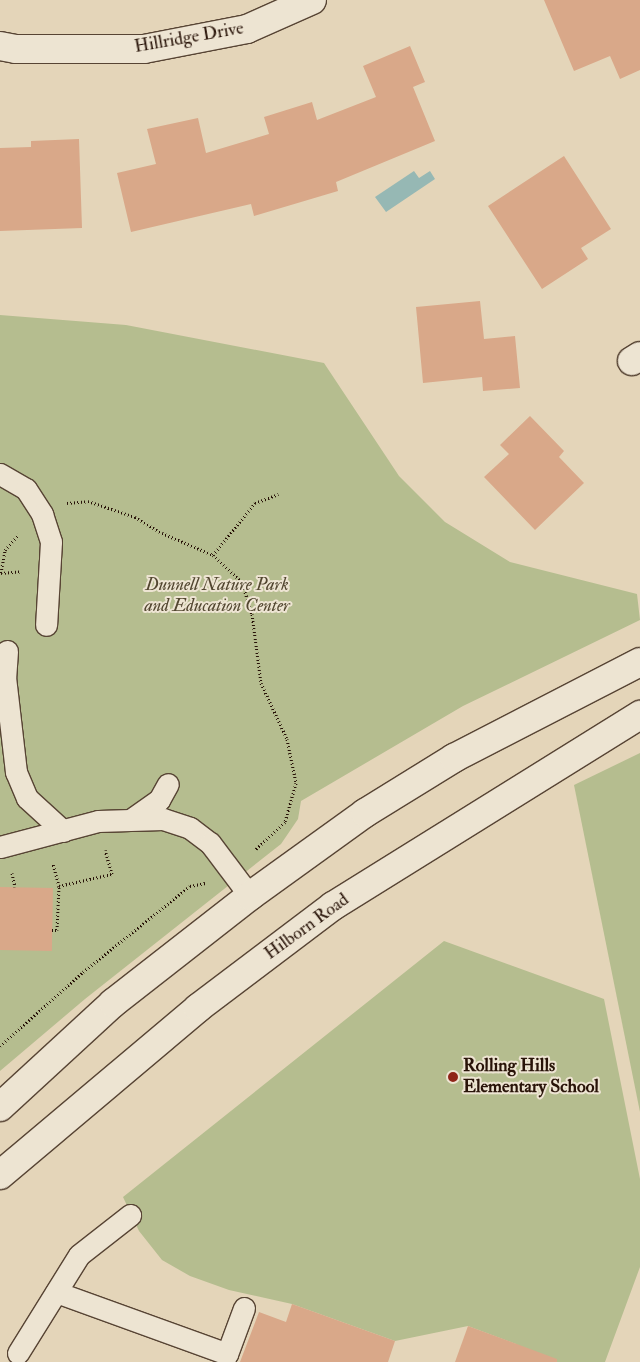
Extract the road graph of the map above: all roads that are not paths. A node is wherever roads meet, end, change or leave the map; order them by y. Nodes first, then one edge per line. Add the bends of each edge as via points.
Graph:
1 (312, 0) edge
2 (0, 46) edge
3 (0, 474) edge
4 (46, 625) dead end
5 (7, 651) dead end
6 (640, 662) edge
7 (640, 715) edge
8 (168, 784) dead end
9 (133, 818) junction
10 (63, 831) junction
11 (0, 847) edge
12 (250, 896) junction
13 (0, 1107) edge
14 (0, 1175) edge
15 (130, 1215) dead end
16 (56, 1292) junction
17 (244, 1308) dead end
18 (18, 1353) dead end

1 - 2 street, Hillridge Drive via 248,30 144,49
3 - 4 lane via 26,489 42,514 51,542
5 - 10 lane via 5,678 16,772 27,798
6 - 12 street via 454,758 365,813
7 - 14 street, Hilborn Road via 333,906 198,1008
8 - 9 lane via 159,800
9 - 10 lane via 98,821
9 - 12 lane via 163,819 190,828 210,843
10 - 11 lane
12 - 13 street via 113,1003
15 - 16 lane via 79,1256
16 - 17 lane via 227,1354
16 - 18 lane

